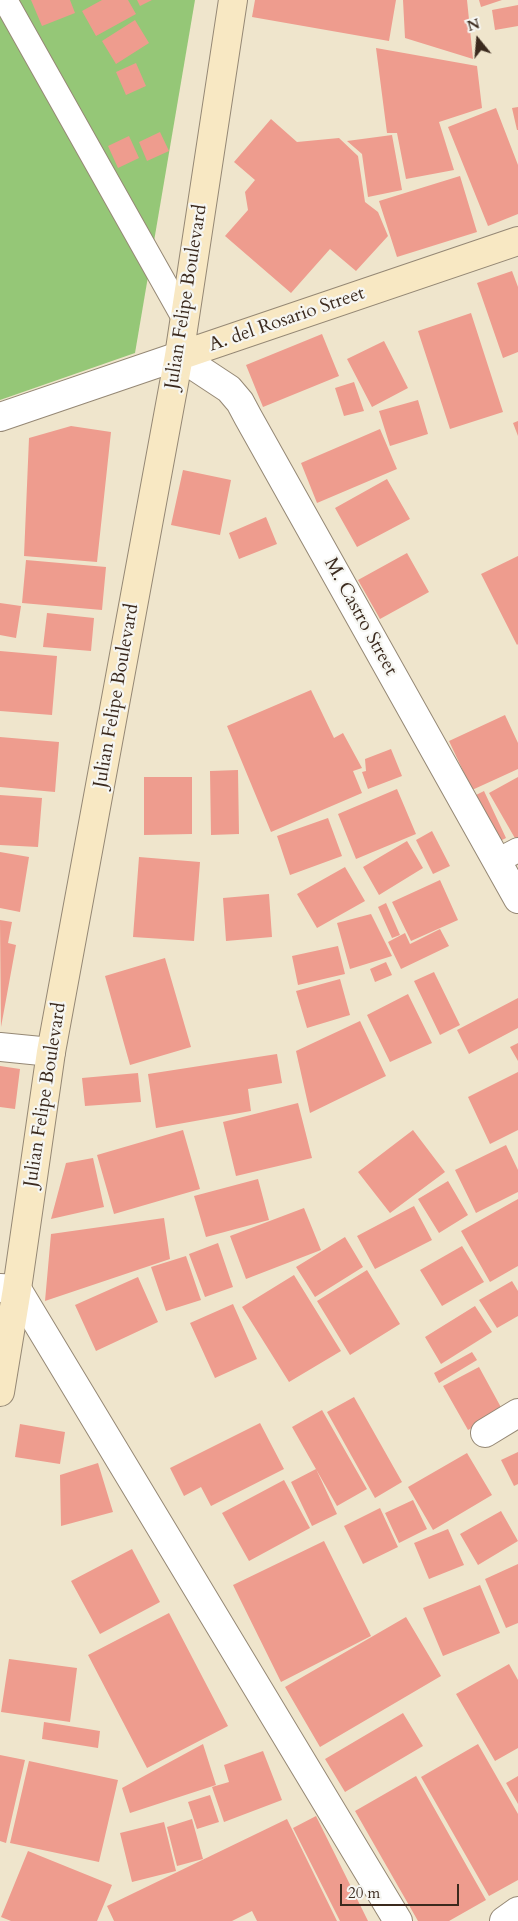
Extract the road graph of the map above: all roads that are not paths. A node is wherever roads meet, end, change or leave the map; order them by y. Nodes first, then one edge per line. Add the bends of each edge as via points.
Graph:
1 (5, 0) edge
2 (233, 0) edge
3 (518, 241) edge
4 (184, 318) junction
5 (179, 356) junction
6 (0, 417) edge
7 (507, 855) edge
8 (518, 899) edge
9 (0, 1047) edge
10 (51, 1052) junction
11 (9, 1288) edge
12 (0, 1392) edge
13 (518, 1413) edge
14 (485, 1432) dead end
15 (518, 1911) edge
16 (398, 1921) edge
17 (504, 1921) edge

1 - 4 lane
2 - 4 main road, Julian Felipe Boulevard
3 - 5 main road, A. del Rosario Street
4 - 5 main road, Julian Felipe Boulevard
5 - 6 street, A. del Rosario Street
5 - 7 street, M. Castro Street via 229,389 240,402
5 - 10 main road, Julian Felipe Boulevard
7 - 8 street, M. Castro Street
9 - 10 street
10 - 11 main road, Julian Felipe Boulevard
11 - 12 main road, Julian Felipe Boulevard
11 - 16 street
13 - 14 street
15 - 17 street

